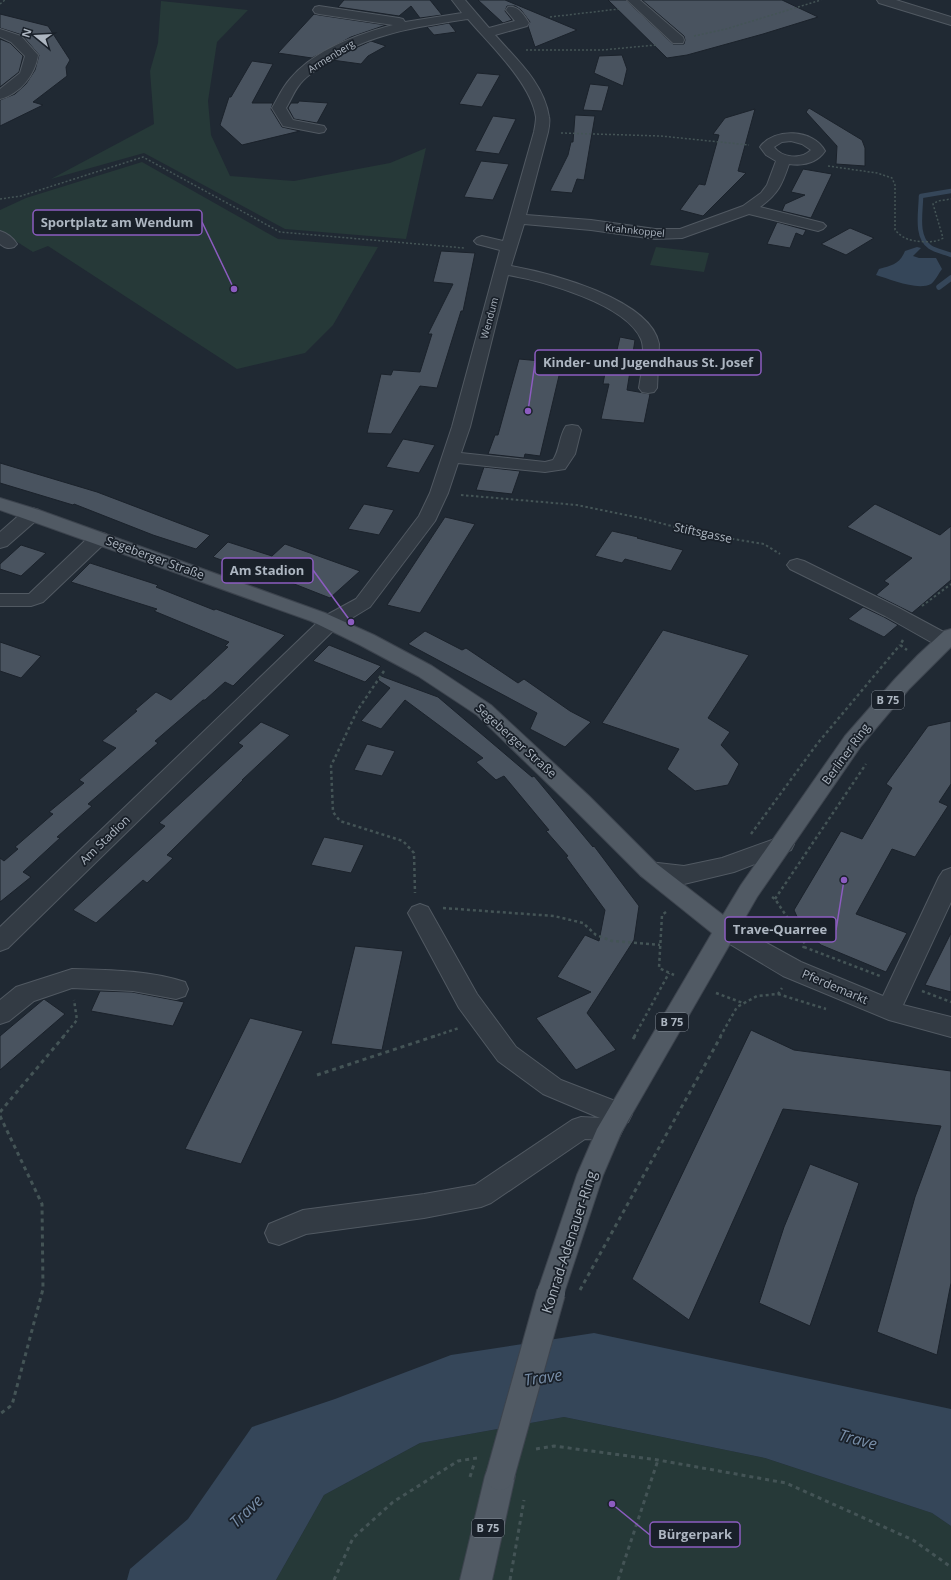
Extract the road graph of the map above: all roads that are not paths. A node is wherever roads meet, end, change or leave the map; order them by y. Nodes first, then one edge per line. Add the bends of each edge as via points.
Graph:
1 (458, 0) edge
2 (883, 0) edge
3 (637, 3) edge
4 (319, 10) dead end
5 (512, 10) dead end
6 (472, 15) junction
7 (951, 21) edge
8 (410, 24) junction
9 (0, 33) edge
10 (486, 33) junction
11 (678, 40) dead end
12 (0, 95) edge
13 (320, 129) dead end
14 (784, 159) junction
15 (748, 209) junction
16 (518, 219) junction
17 (818, 226) dead end
18 (482, 241) dead end
19 (507, 249) junction
20 (502, 268) junction
21 (648, 388) dead end
22 (572, 430) dead end
23 (451, 457) junction
24 (0, 504) edge
25 (32, 514) junction
26 (99, 538) junction
27 (0, 542) edge
28 (797, 565) road end
29 (0, 600) edge
30 (330, 622) junction
31 (948, 638) edge
32 (783, 844) junction
33 (649, 870) junction
34 (951, 877) edge
35 (418, 910) road end
36 (726, 931) junction
37 (0, 942) edge
38 (176, 989) dead end
39 (889, 1009) junction
40 (0, 1014) edge
41 (951, 1027) edge
42 (615, 1122) junction
43 (279, 1233) dead end
44 (476, 1580) edge

1 - 6 street, Wendum
2 - 7 street
3 - 11 street
4 - 8 street
5 - 10 street via 523,23
6 - 8 street, Armenberg
6 - 10 street, Wendum
8 - 13 street, Armenberg via 378,31 350,42 298,78 279,108 288,123
9 - 12 street via 16,39 32,55 30,68 20,82
10 - 16 street, Wendum via 532,87 543,118
14 - 14 street via 793,161 811,158 816,155 817,146 804,139 782,138 769,143 767,147 770,153
14 - 15 street, Krahnkoppel via 774,186 766,196
15 - 16 street, Krahnkoppel via 682,233 655,234
15 - 17 street
16 - 19 street, Wendum
18 - 19 street
19 - 20 street, Wendum
20 - 21 street via 575,286 626,313 643,326 651,341
20 - 23 street, Wendum
22 - 23 street via 566,454 560,465 546,467
23 - 30 street, Wendum via 428,517 363,603
24 - 25 main road, Segeberger Straße
25 - 26 main road, Segeberger Straße
25 - 27 street
26 - 29 street via 36,598
26 - 30 main road, Segeberger Straße
28 - 31 street
30 - 33 main road, Segeberger Straße via 425,671 484,710
30 - 37 street, Am Stadion
31 - 32 main road, Berliner Ring / B 75 via 902,684 853,741
32 - 33 street via 726,866 684,875
32 - 36 main road, Berliner Ring / B 75 via 749,891
33 - 36 main road, Segeberger Straße
34 - 39 street
35 - 42 street via 468,1001 507,1054 552,1087
36 - 39 street, Pferdemarkt via 792,969
36 - 42 main road, Konrad-Adenauer-Ring / B 75
38 - 40 street via 133,981 72,978 25,994
39 - 41 street, Pferdemarkt
42 - 43 street via 581,1128 481,1195 424,1206 303,1222
42 - 44 main road, Konrad-Adenauer-Ring / B 75, bridge via 590,1175 564,1295 500,1476

